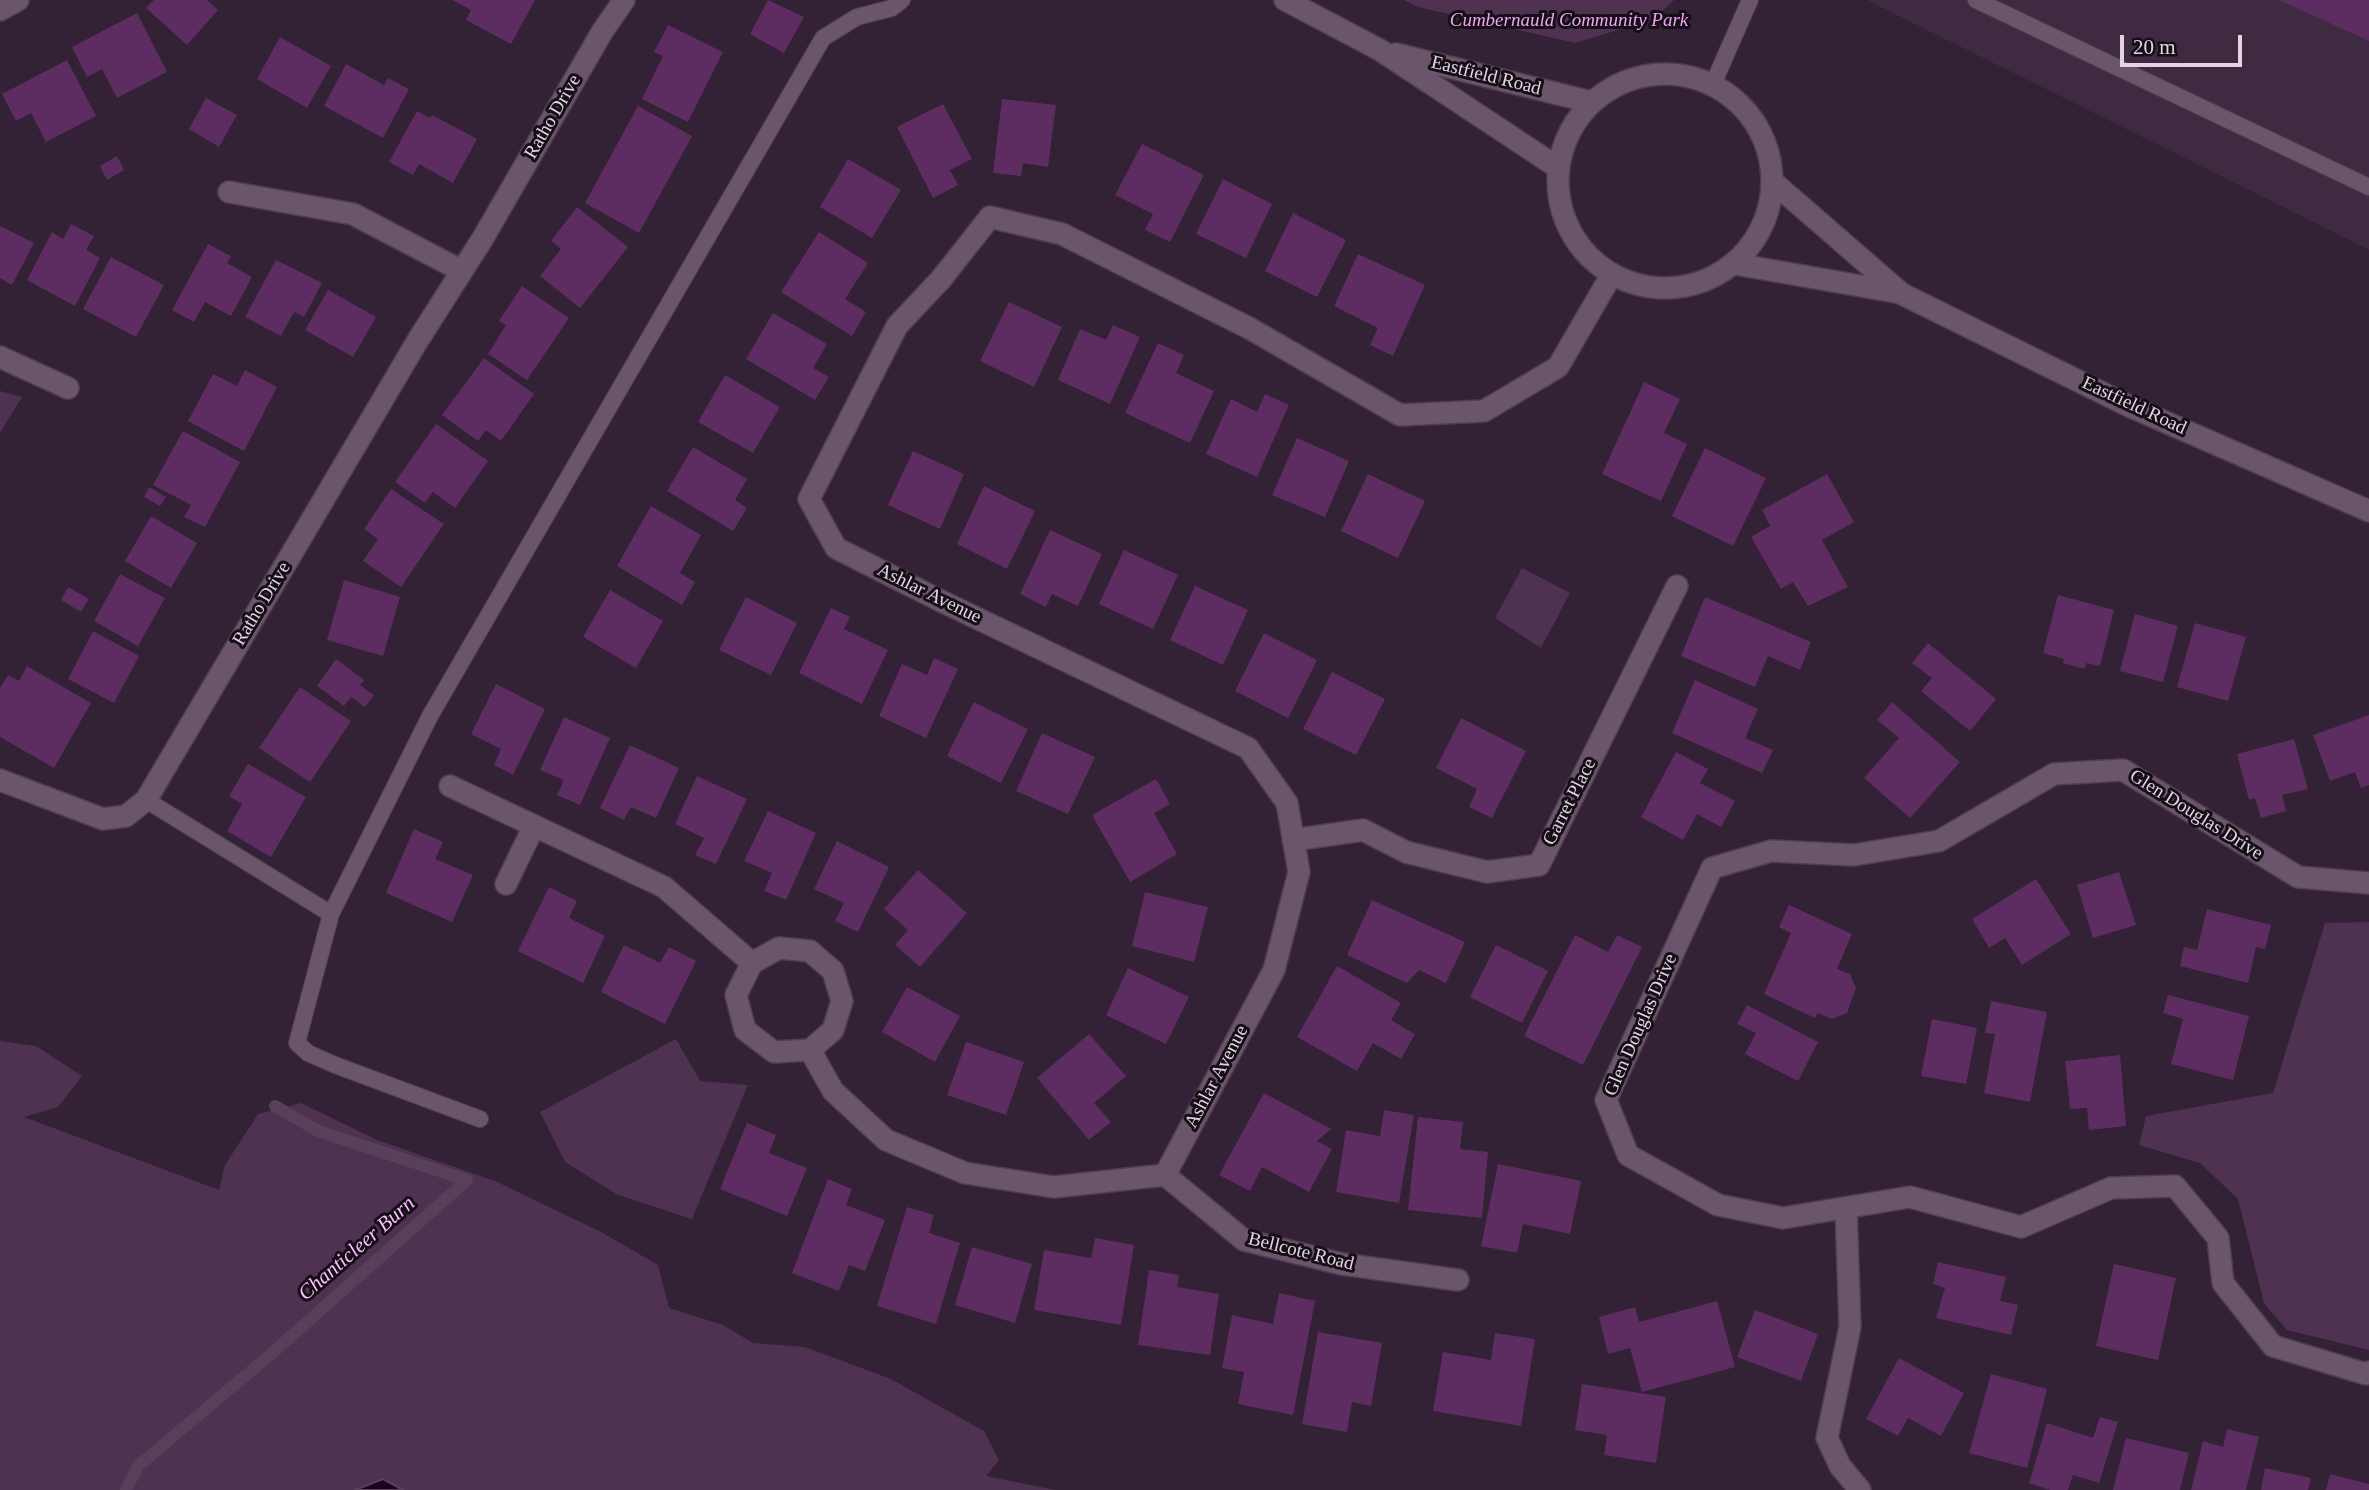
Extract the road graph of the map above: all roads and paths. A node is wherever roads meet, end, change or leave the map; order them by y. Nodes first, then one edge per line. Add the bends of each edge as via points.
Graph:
1 (18, 0) edge
2 (624, 0) edge
3 (902, 0) edge
4 (1285, 0) edge
5 (1750, 0) edge
6 (1976, 0) edge
7 (0, 10) edge
8 (1380, 50) junction
9 (1713, 84) junction
10 (1591, 102) junction
11 (1557, 167) junction
12 (1773, 182) junction
13 (2369, 187) edge
14 (229, 192) dead end
15 (1735, 264) junction
16 (462, 271) junction
17 (1612, 274) junction
18 (1902, 294) junction
19 (0, 357) edge
20 (68, 388) dead end
21 (2369, 511) edge
22 (1677, 586) dead end
23 (0, 780) edge
24 (450, 786) dead end
25 (146, 800) junction
26 (534, 826) junction
27 (1293, 840) junction
28 (2369, 883) edge
29 (506, 884) dead end
30 (331, 914) junction
31 (752, 963) junction
32 (810, 1050) junction
33 (480, 1119) dead end
34 (1165, 1175) junction
35 (1846, 1208) junction
36 (1458, 1280) dead end
37 (2369, 1373) edge
38 (1860, 1490) edge

1 - 7 street
2 - 16 street, Ratho Drive
3 - 30 lane via 892,8 856,17 823,38 430,716
4 - 8 street, Eastfield Road
5 - 9 lane
6 - 13 lane
8 - 10 street, Eastfield Road
8 - 11 street, Eastfield Road
9 - 10 street via 1681,74 1618,83
9 - 12 street via 1752,118 1766,143
10 - 11 street via 1565,138
11 - 17 street via 1561,212 1574,239 1593,262
12 - 15 street via 1769,209 1755,241
12 - 18 street, Eastfield Road
14 - 16 street via 352,214
15 - 17 street via 1708,280 1650,288
15 - 18 street, Eastfield Road
16 - 25 street, Ratho Drive
17 - 27 street, Ashlar Avenue via 1558,367 1485,411 1400,415 1249,328 1062,234 990,217 897,326 809,499 836,548 1248,748 1287,803
18 - 21 street, Eastfield Road via 2132,407
19 - 20 street
22 - 27 street, Garret Place via 1539,865 1487,872 1406,852 1363,830
23 - 25 street, Ratho Drive via 103,819 126,816
24 - 26 street
25 - 30 lane
26 - 29 street
26 - 31 street via 664,887
27 - 34 street, Ashlar Avenue via 1298,872 1274,970
28 - 35 street, Glen Douglas Drive via 2298,877 2123,770 2054,774 1940,842 1854,855 1771,851 1712,867 1606,1100 1628,1155 1718,1205 1783,1218
30 - 33 lane via 297,1043 335,1065
31 - 32 street via 736,995 745,1030 774,1052
31 - 32 street via 779,948 810,951 833,971 842,1001 833,1030
32 - 34 street via 833,1091 886,1140 965,1173 1054,1187
34 - 36 street, Bellcote Road via 1244,1240 1342,1264
35 - 37 street, Glen Douglas Drive via 1910,1197 2021,1227 2111,1188 2175,1186 2217,1238 2223,1283 2273,1346
35 - 38 street via 1850,1327 1827,1438 1840,1466

